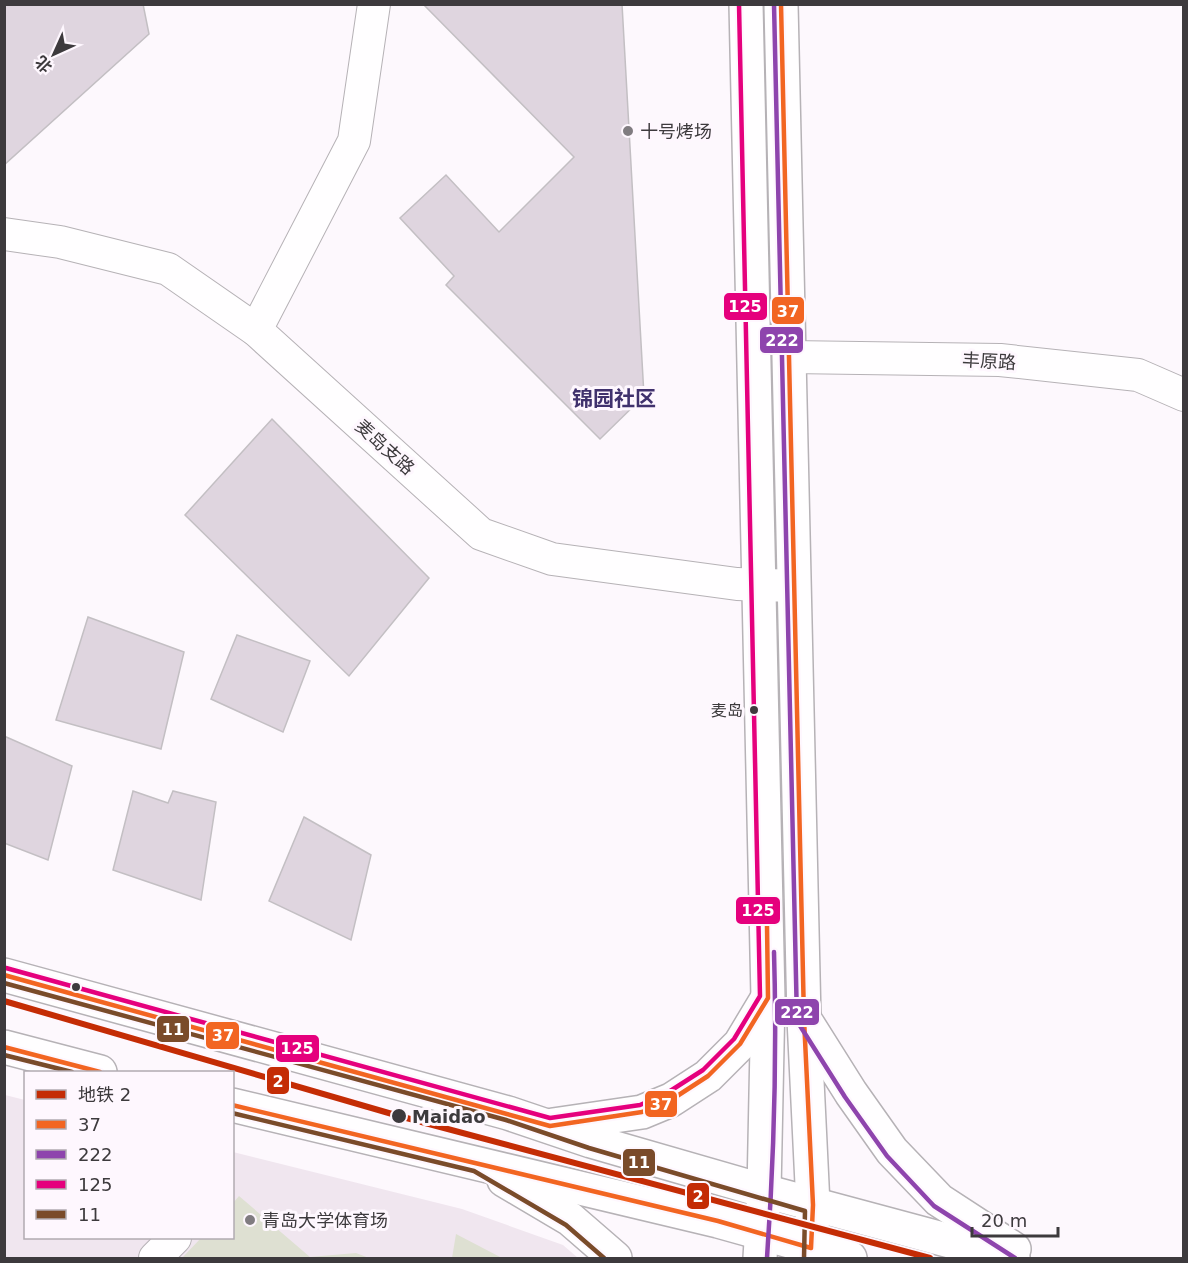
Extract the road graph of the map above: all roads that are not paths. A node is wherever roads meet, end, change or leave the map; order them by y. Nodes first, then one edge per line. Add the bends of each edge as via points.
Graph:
1 (374, 4) edge
2 (746, 4) edge
3 (781, 4) edge
4 (4, 234) edge
5 (256, 330) junction
6 (790, 357) junction
7 (1184, 394) edge
8 (759, 585) junction
9 (794, 586) junction
10 (4, 975) edge
11 (768, 998) junction
12 (804, 1019) junction
13 (4, 1047) edge
14 (95, 1071) edge
15 (234, 1105) edge
16 (550, 1126) junction
17 (477, 1164) junction
18 (764, 1191) junction
19 (813, 1205) junction
20 (174, 1239) edge
21 (761, 1246) edge
22 (811, 1253) edge
23 (155, 1258) edge
24 (615, 1258) edge
25 (850, 1258) edge
26 (1013, 1258) edge
27 (1028, 1258) edge

1 - 5 street via 354,141
2 - 8 main road
3 - 6 main road
4 - 5 street, 麦岛支路 via 60,242 168,269
5 - 8 street, 麦岛支路 via 481,534 552,559
6 - 7 street, 丰原路 via 1000,360 1138,375
6 - 9 main road
8 - 9 street, 麦岛支路
8 - 11 main road
9 - 12 main road
10 - 16 main road
11 - 16 main road via 740,1044 708,1076 671,1100 642,1112
11 - 18 main road
12 - 19 main road
12 - 27 main road via 892,1151 939,1200
13 - 14 main road
15 - 17 main road
16 - 18 main road
17 - 21 main road via 718,1221
17 - 24 main road via 570,1219
18 - 19 main road
18 - 21 main road
19 - 22 main road
19 - 26 main road
20 - 23 street
21 - 22 main road
22 - 25 main road

